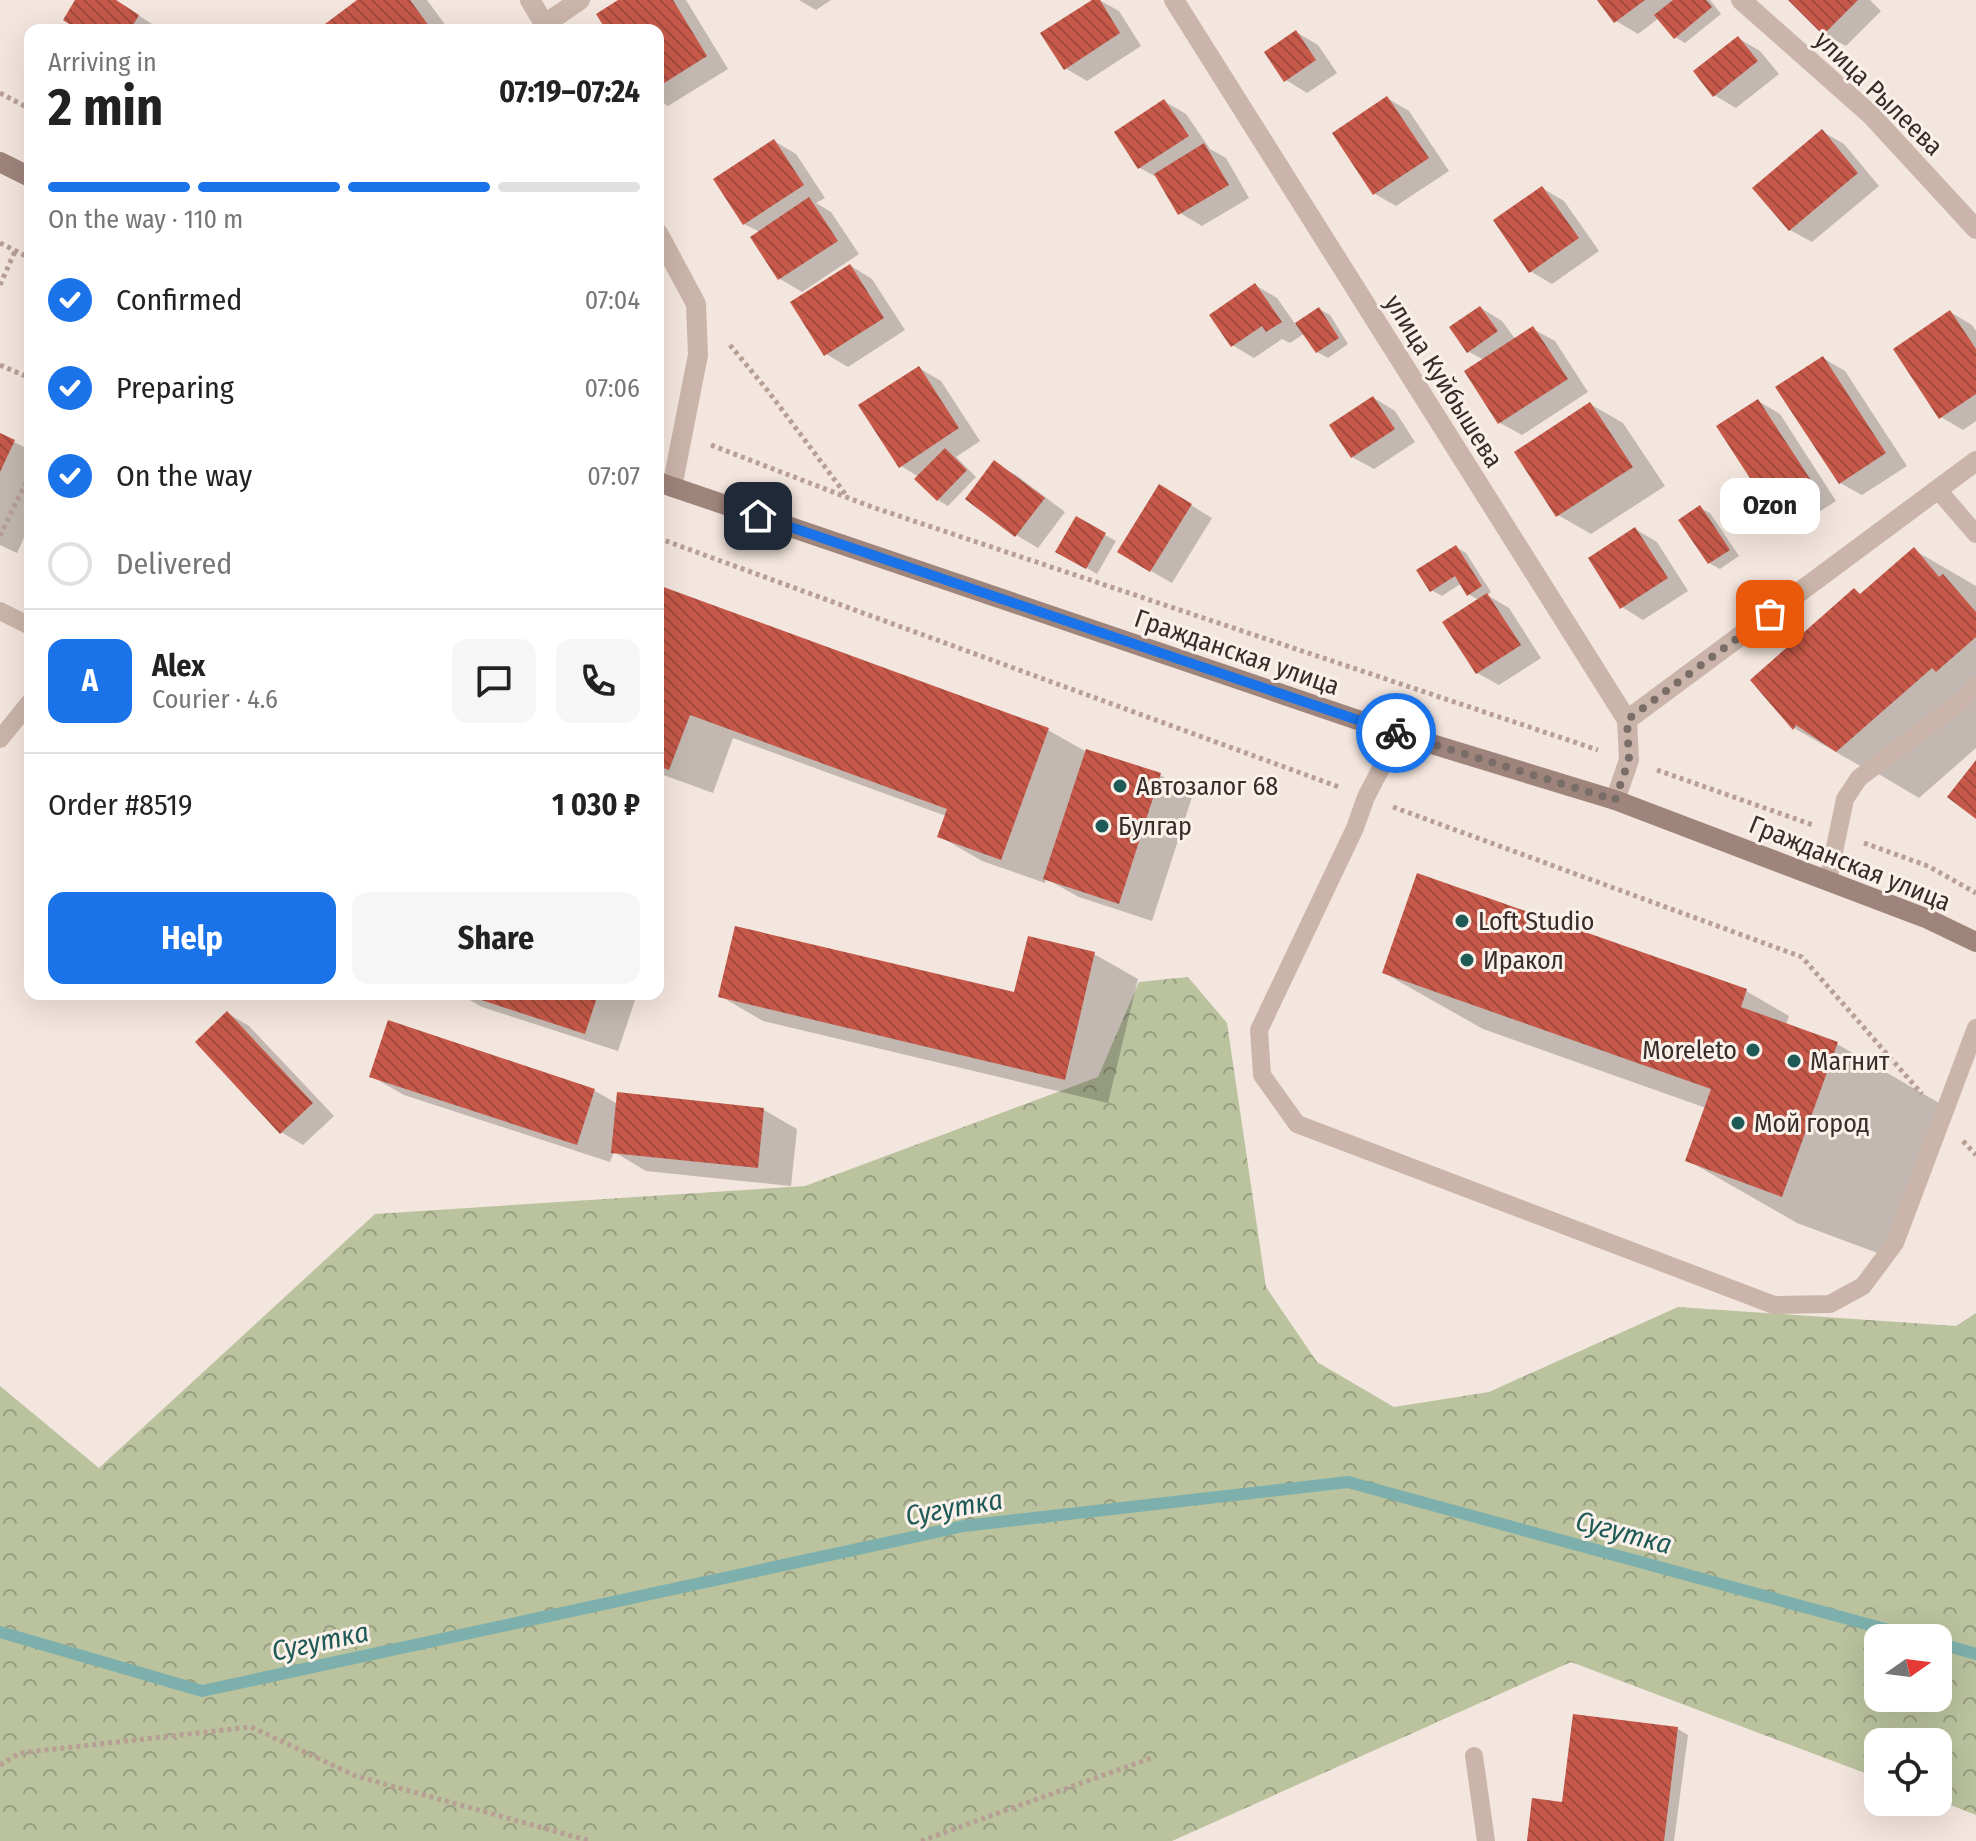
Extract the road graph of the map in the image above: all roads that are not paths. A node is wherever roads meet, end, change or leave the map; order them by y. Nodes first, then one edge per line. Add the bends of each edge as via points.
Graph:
1 (530, 0) edge
2 (580, 0) edge
3 (1174, 0) edge
4 (1741, 0) edge
5 (545, 24) edge
6 (551, 24) edge
7 (0, 162) edge
8 (24, 174) edge
9 (1976, 229) edge
10 (664, 244) edge
11 (1976, 461) edge
12 (665, 484) edge
13 (1937, 489) junction
14 (1976, 534) edge
15 (0, 611) edge
16 (24, 623) edge
17 (1976, 686) edge
18 (24, 709) edge
19 (1627, 720) junction
20 (1399, 734) junction
21 (0, 739) edge
22 (1615, 800) junction
23 (1828, 881) junction
24 (1976, 942) edge
25 (1976, 1028) edge
26 (1474, 1756) dead end
27 (1486, 1841) edge

1 - 5 street
2 - 6 street
3 - 19 street, улица Куйбышева
4 - 9 street, улица Рылеева via 1871,115
7 - 8 main road
10 - 12 street via 696,304 698,355 683,435
11 - 13 street
12 - 20 main road, Гражданская улица
13 - 14 lane
13 - 19 street
15 - 16 lane
17 - 23 lane via 1859,778 1845,799
18 - 21 lane
19 - 22 street, улица Куйбышева via 1629,760
20 - 22 main road, Гражданская улица
20 - 25 lane via 1259,1030 1262,1075 1297,1124 1774,1305 1830,1304 1863,1286 1895,1243
22 - 23 main road, Гражданская улица
23 - 24 main road, Гражданская улица
26 - 27 lane

